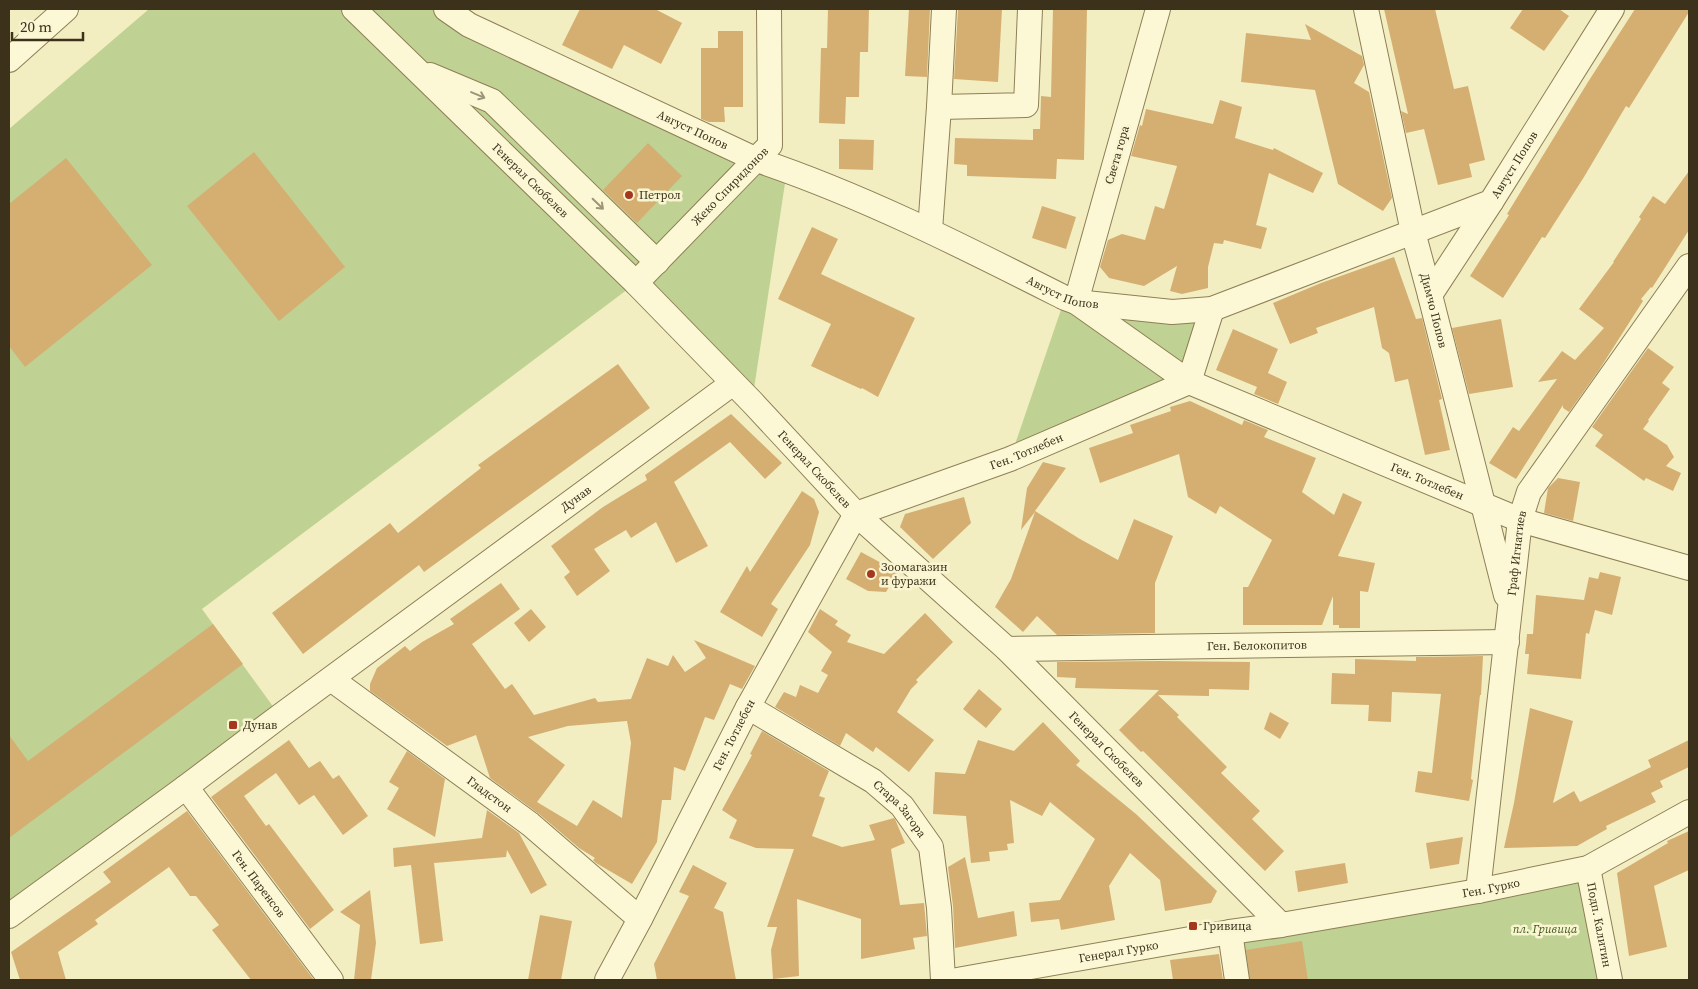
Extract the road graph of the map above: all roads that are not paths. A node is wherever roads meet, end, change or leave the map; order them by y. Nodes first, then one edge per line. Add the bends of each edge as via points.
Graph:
1 (66, 9) edge
2 (354, 9) edge
3 (446, 9) edge
4 (769, 9) edge
5 (944, 9) edge
6 (1030, 9) edge
7 (1158, 9) edge
8 (1366, 9) edge
9 (1612, 9) edge
10 (9, 60) edge
11 (417, 70) junction
12 (939, 107) junction
13 (758, 160) junction
14 (1491, 202) junction
15 (930, 230) junction
16 (1413, 232) junction
17 (657, 262) junction
18 (1689, 266) edge
19 (636, 283) junction
20 (1430, 295) junction
21 (1076, 302) junction
22 (1212, 309) junction
23 (1189, 382) junction
24 (733, 383) junction
25 (1484, 505) junction
26 (856, 514) junction
27 (1520, 520) junction
28 (1689, 568) edge
29 (1510, 610) junction
30 (1507, 642) junction
31 (1007, 649) junction
32 (331, 679) junction
33 (748, 706) junction
34 (186, 787) junction
35 (1689, 812) edge
36 (1588, 868) junction
37 (1478, 891) junction
38 (9, 916) edge
39 (640, 919) junction
40 (1281, 925) junction
41 (1230, 932) junction
42 (609, 979) edge
43 (331, 980) edge
44 (943, 980) edge
45 (957, 980) edge
46 (1237, 980) edge
47 (1610, 980) edge

1 - 10 street
2 - 11 street, Генерал Скобелев
3 - 13 street, Август Попов via 470,25
4 - 13 street, Жеко Спиридонов via 770,145
5 - 12 street
6 - 12 street via 1026,105
7 - 21 street, Света гора
8 - 16 street, Димчо Попов
9 - 14 street, Август Попов
11 -> 17 street via 492,101
11 - 19 street, Генерал Скобелев
12 - 15 street
13 - 15 street, Август Попов
13 - 17 street, Жеко Спиридонов
14 - 16 street, Август Попов
14 - 20 street
15 - 21 street, Август Попов
16 - 20 street, Димчо Попов
16 - 22 street, Август Попов
17 - 19 street, Жеко Спиридонов
18 - 27 street, Граф Игнатиев via 1529,492
19 - 24 street, Генерал Скобелев
20 - 25 street, Димчо Попов
21 - 22 street, Август Попов via 1172,312
21 - 23 street
22 - 23 street
23 - 25 street, Ген. Тотлебен
23 - 26 street, Ген. Тотлебен via 1010,458
24 - 26 street, Генерал Скобелев
24 - 32 street, Дунав
25 - 27 street, Ген. Тотлебен
25 - 29 street, Димчо Попов
26 - 31 street, Генерал Скобелев
26 - 33 street, Ген. Тотлебен
27 - 28 street, Ген. Тотлебен
27 - 29 street, Граф Игнатиев
29 - 30 street, Граф Игнатиев
30 - 31 street, Ген. Белокопитов
30 - 37 street, Граф Игнатиев
31 - 40 street, Генерал Скобелев
32 - 34 street, Дунав
32 - 39 street, Гладстон via 530,824
33 - 39 street, Ген. Тотлебен
33 - 44 street, Стара Загора via 874,781 902,806 931,847
34 - 38 street, Дунав
34 - 43 street, Ген. Паренсов
35 - 36 street, Ген. Гурко
36 - 37 street, Ген. Гурко
36 - 47 street, Подп. Калитин
37 - 40 street, Ген. Гурко
39 - 42 street, Ген. Тотлебен
40 - 41 street, Генерал Гурко
41 - 45 street, Генерал Гурко
41 - 46 street

